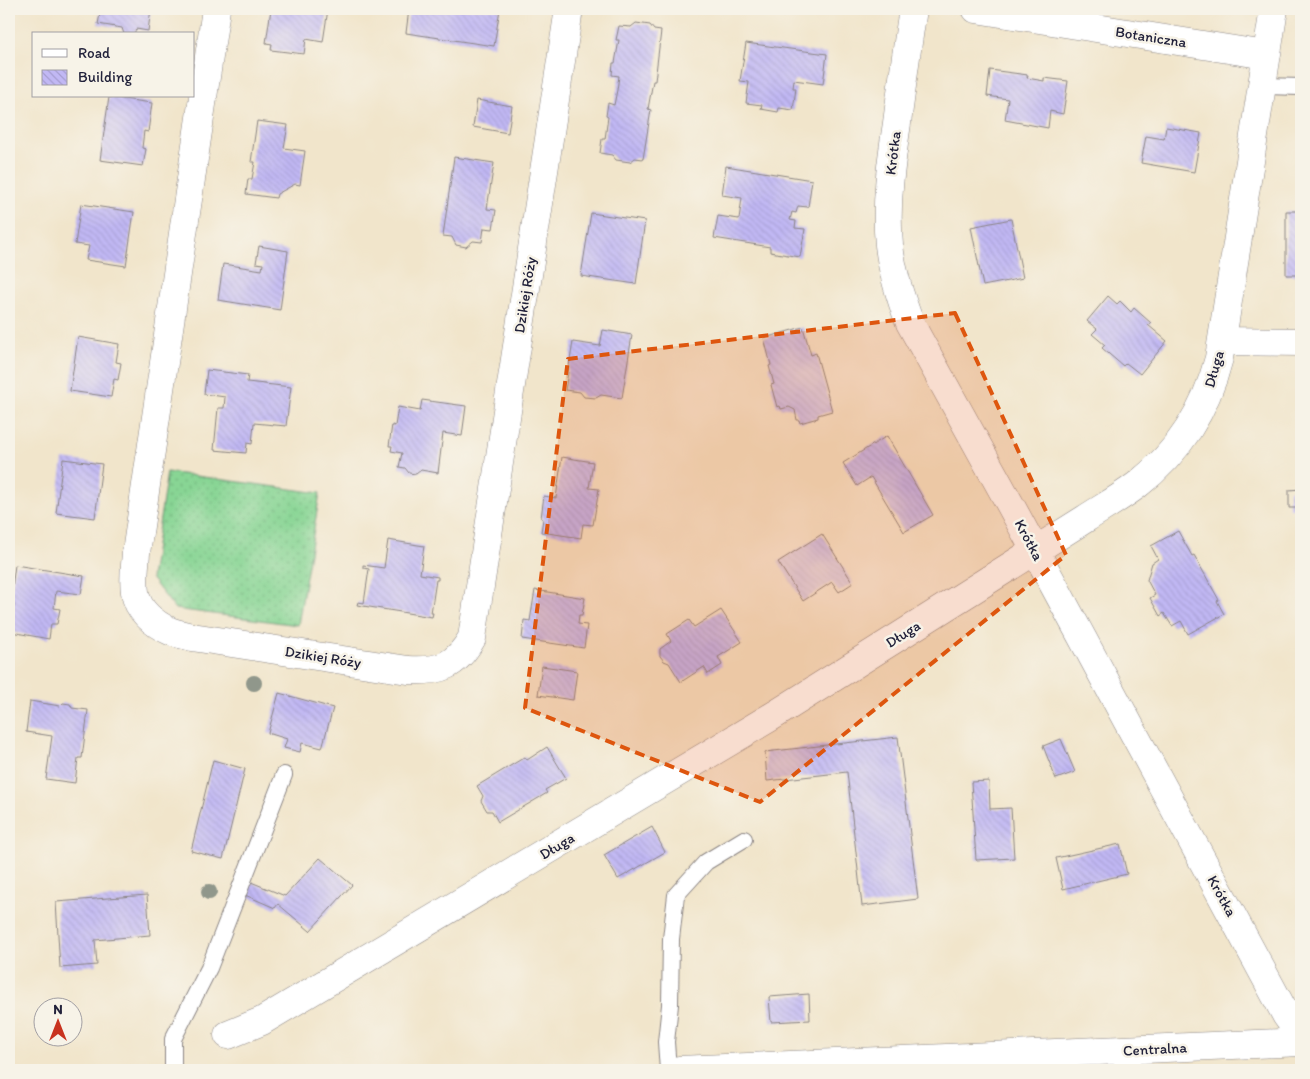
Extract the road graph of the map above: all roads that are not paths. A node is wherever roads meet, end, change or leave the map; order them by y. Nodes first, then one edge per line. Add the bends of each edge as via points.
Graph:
1 (216, 9) edge
2 (569, 9) edge
3 (913, 9) edge
4 (976, 9) edge
5 (1274, 9) edge
6 (1266, 54) junction
7 (1262, 86) junction
8 (1301, 86) edge
9 (1222, 341) junction
10 (1301, 342) edge
11 (1035, 551) junction
12 (284, 774) dead end
13 (744, 839) dead end
14 (228, 1034) dead end
15 (1301, 1036) edge
16 (1301, 1042) edge
17 (173, 1070) edge
18 (668, 1070) edge
19 (679, 1070) edge

1 - 2 street, Dzikiej Róży via 136,553 135,594 139,606 148,616 171,632 426,671 450,663 461,655 472,638
3 - 11 street, Krótka via 888,201 892,263 910,323
4 - 6 street, Botaniczna
5 - 6 street, Długa
6 - 7 street, Długa
7 - 8 lane
7 - 9 street, Długa
9 - 10 street
9 - 11 street, Długa via 1214,379 1205,400 1169,456 1135,486
11 - 14 street, Długa via 776,714 530,862 262,1022
11 - 15 street, Krótka
12 - 17 lane via 209,968 173,1039
13 - 18 lane via 706,862 676,895 666,1042
16 - 19 street, Centralna

